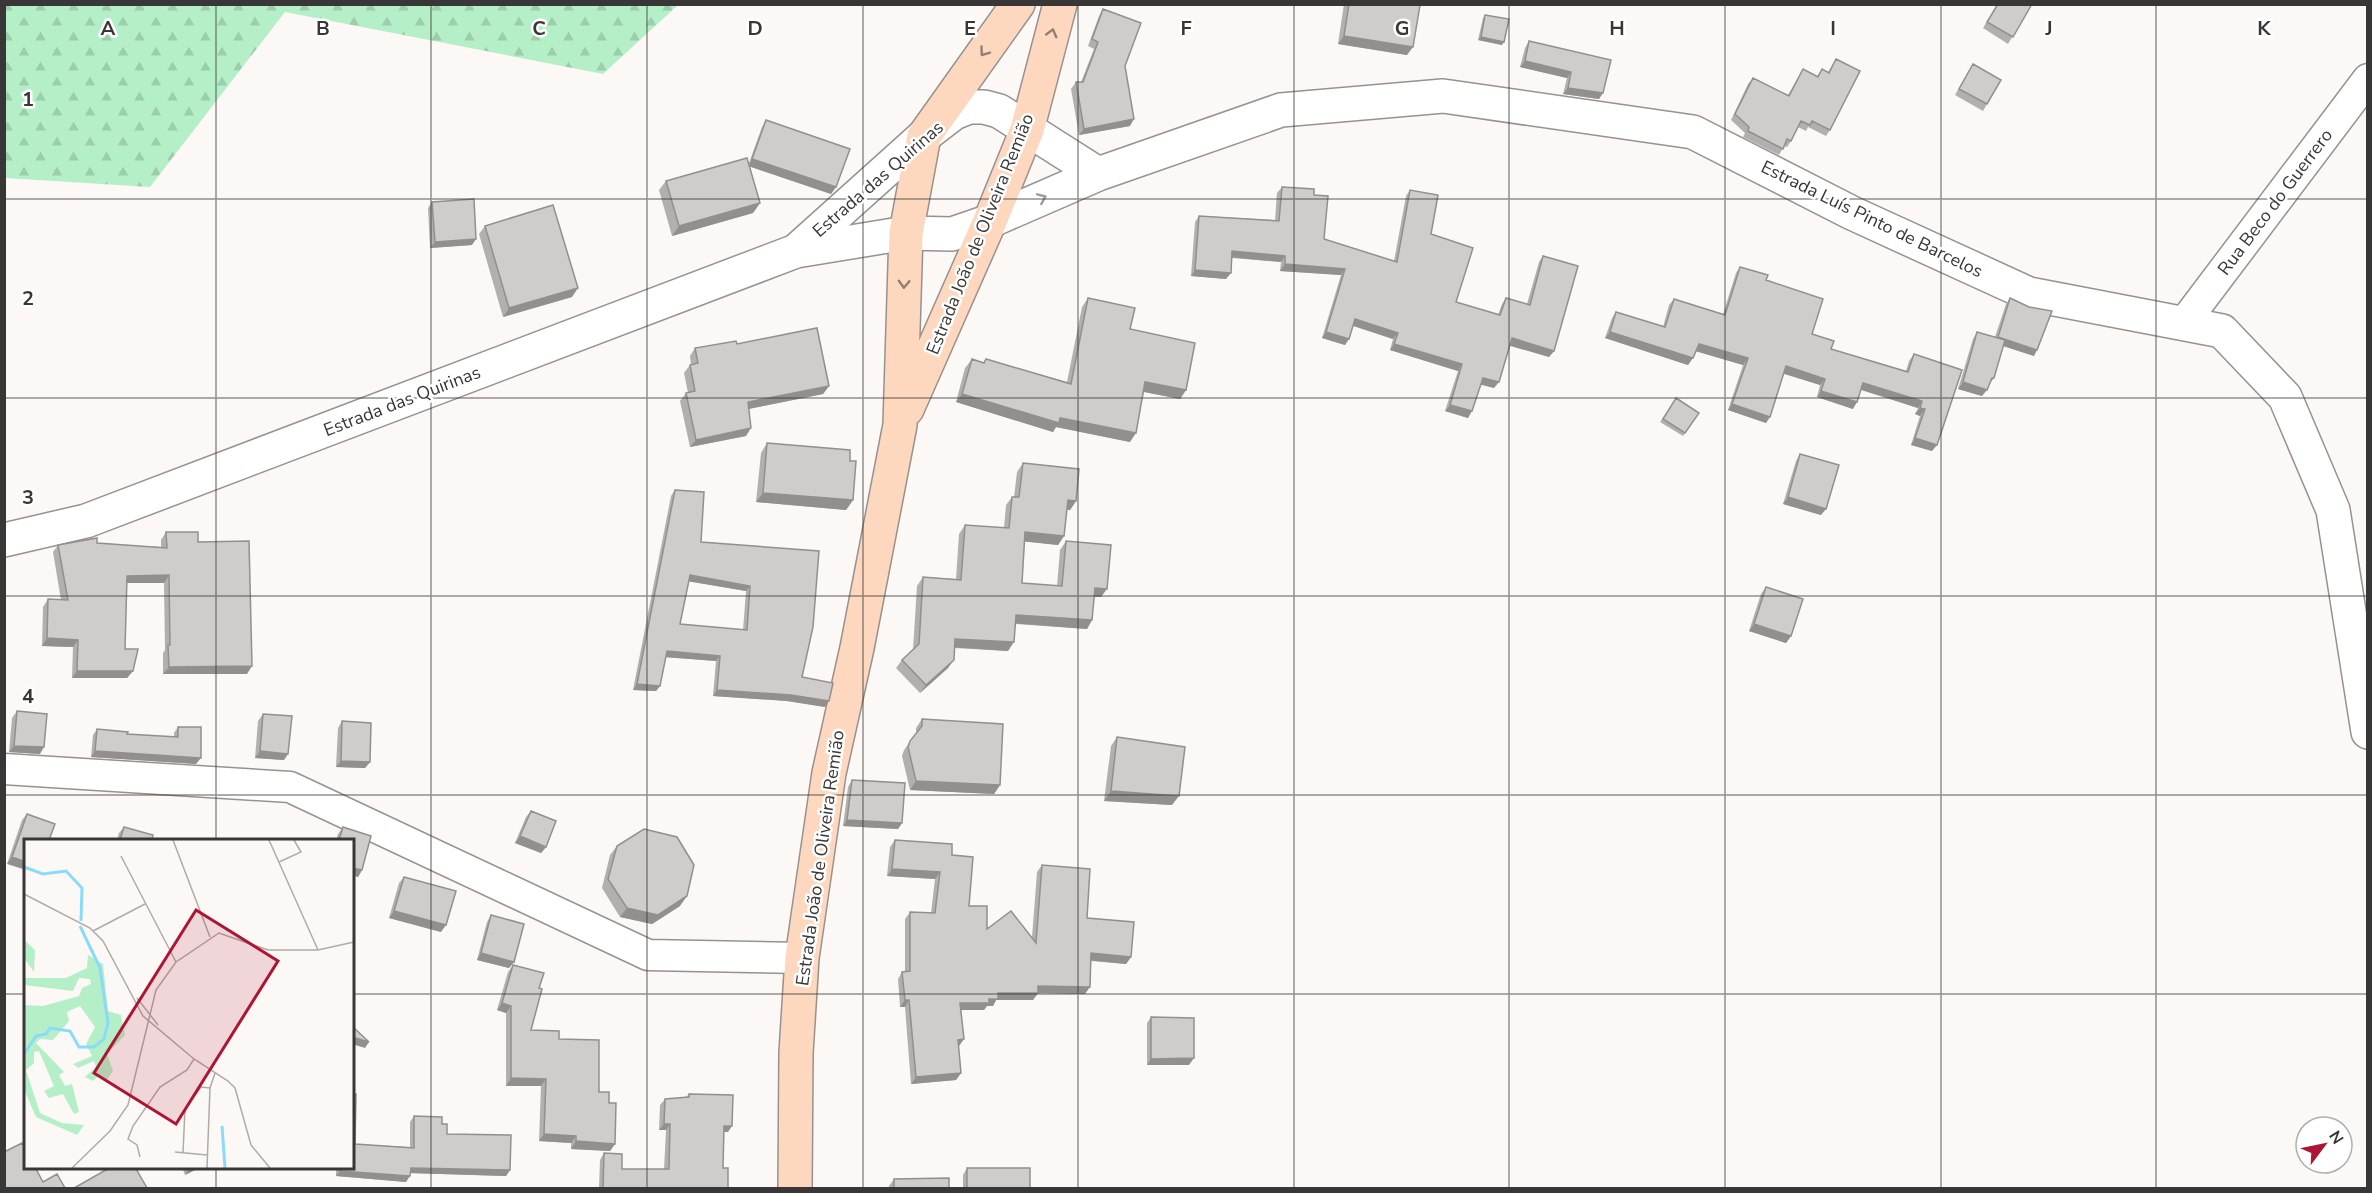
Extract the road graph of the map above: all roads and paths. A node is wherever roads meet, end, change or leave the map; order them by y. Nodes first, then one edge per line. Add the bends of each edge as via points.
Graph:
1 (1018, 4) edge
2 (1060, 4) edge
3 (2367, 79) edge
4 (1027, 130) junction
5 (924, 136) junction
6 (1098, 174) junction
7 (990, 221) junction
8 (906, 234) junction
9 (796, 251) junction
10 (2183, 324) junction
11 (900, 425) junction
12 (4, 540) edge
13 (2367, 732) edge
14 (4, 769) edge
15 (802, 958) junction
16 (795, 1188) edge

1 -> 5 main road, Estrada João de Oliveira Remião
4 -> 2 main road, Estrada João de Oliveira Remião
3 - 10 street, Rua Beco do Guerrero
4 - 5 street, Estrada das Quirinas via 999,111 969,107 954,113
4 - 6 street
4 - 7 main road, Estrada João de Oliveira Remião
5 - 8 main road, Estrada João de Oliveira Remião
5 - 9 street, Estrada das Quirinas
7 -> 6 street, Estrada Luís Pinto de Barcelos
6 - 10 street, Estrada Luís Pinto de Barcelos via 1281,110 1443,96 1693,132 1852,213 2029,294
7 - 8 street, Estrada Luís Pinto de Barcelos via 952,234
7 - 11 main road, Estrada João de Oliveira Remião
8 - 9 street, Estrada das Quirinas
8 -> 11 main road, Estrada João de Oliveira Remião
9 - 12 street, Estrada das Quirinas via 86,521
10 - 13 street, Estrada Luís Pinto de Barcelos via 2222,332 2285,397 2333,510
11 - 15 main road, Estrada João de Oliveira Remião via 829,773
14 - 15 street via 290,787 648,955
15 - 16 main road, Estrada João de Oliveira Remião via 796,1053

